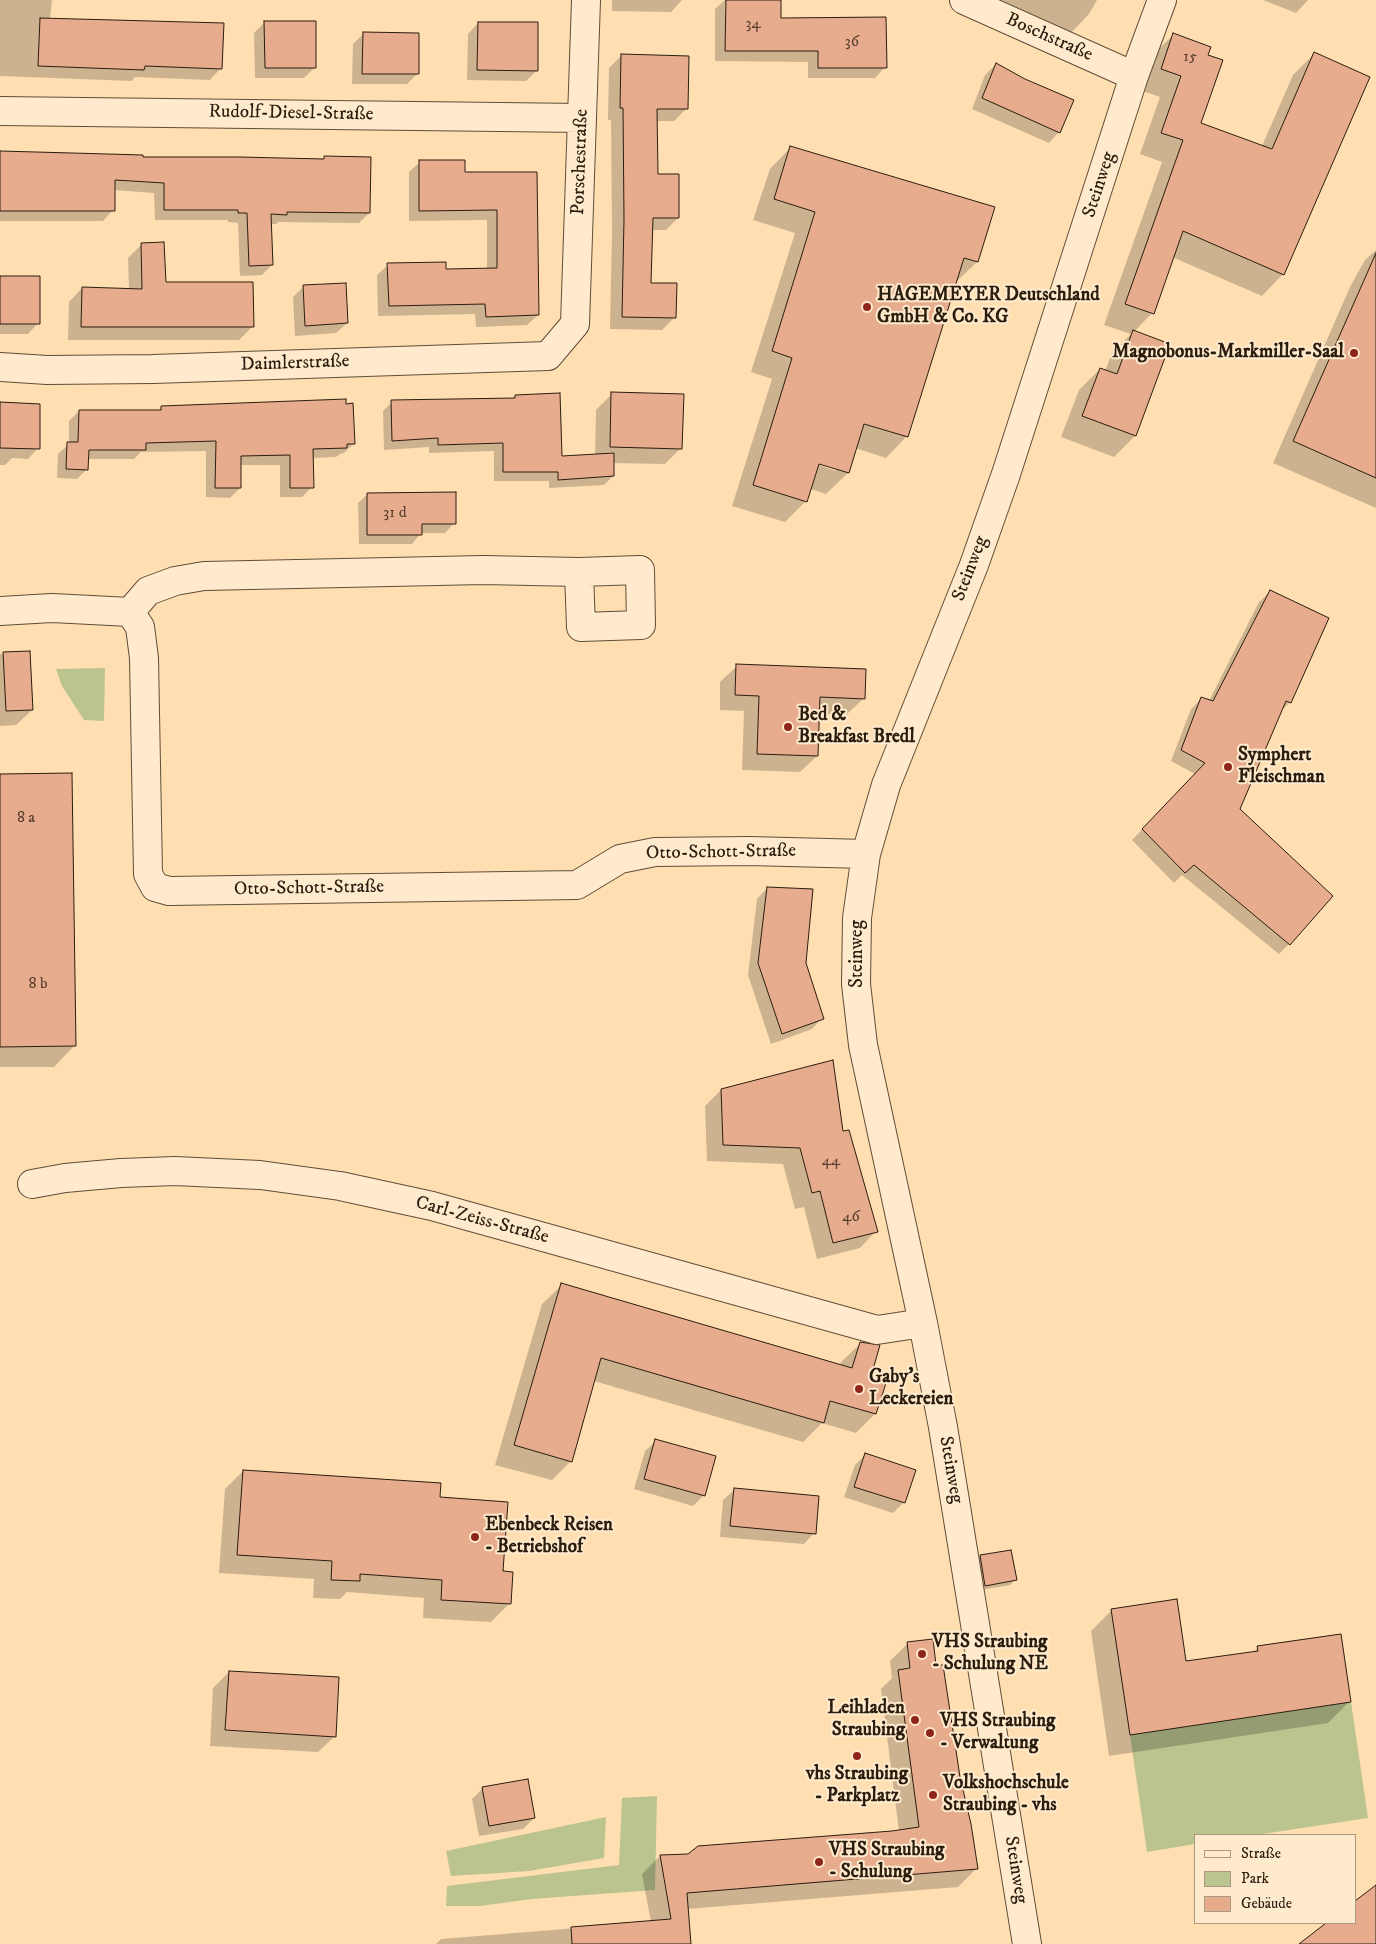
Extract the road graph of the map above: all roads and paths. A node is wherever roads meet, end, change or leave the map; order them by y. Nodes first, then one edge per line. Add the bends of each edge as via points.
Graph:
1 (586, 0) edge
2 (964, 0) edge
3 (1162, 0) edge
4 (1134, 76) junction
5 (0, 111) edge
6 (582, 118) junction
7 (575, 324) joint
8 (0, 367) edge
9 (579, 572) dead end
10 (0, 611) edge
11 (130, 612) junction
12 (866, 854) junction
13 (32, 1184) dead end
14 (923, 1323) junction
15 (1027, 1944) edge

1 - 6 street, Porschestraße
2 - 4 street, Boschstraße
3 - 4 street, Steinweg
4 - 12 street, Steinweg via 1006,474 974,565 886,785
5 - 6 street, Rudolf-Diesel-Straße
6 - 7 street, Porschestraße
7 - 8 street, Daimlerstraße via 548,356 153,369
9 - 11 street via 483,570 204,576 175,581 148,591
10 - 11 street via 52,608
11 - 12 street, Otto-Schott-Straße via 140,627 144,658 146,848 148,874 155,887 169,891 577,885 620,859 655,852
12 - 14 street, Steinweg via 857,918 856,984 863,1045
13 - 14 street, Carl-Zeiss-Straße via 84,1176 175,1171 260,1175 340,1186 432,1206 877,1330
14 - 15 street, Steinweg

